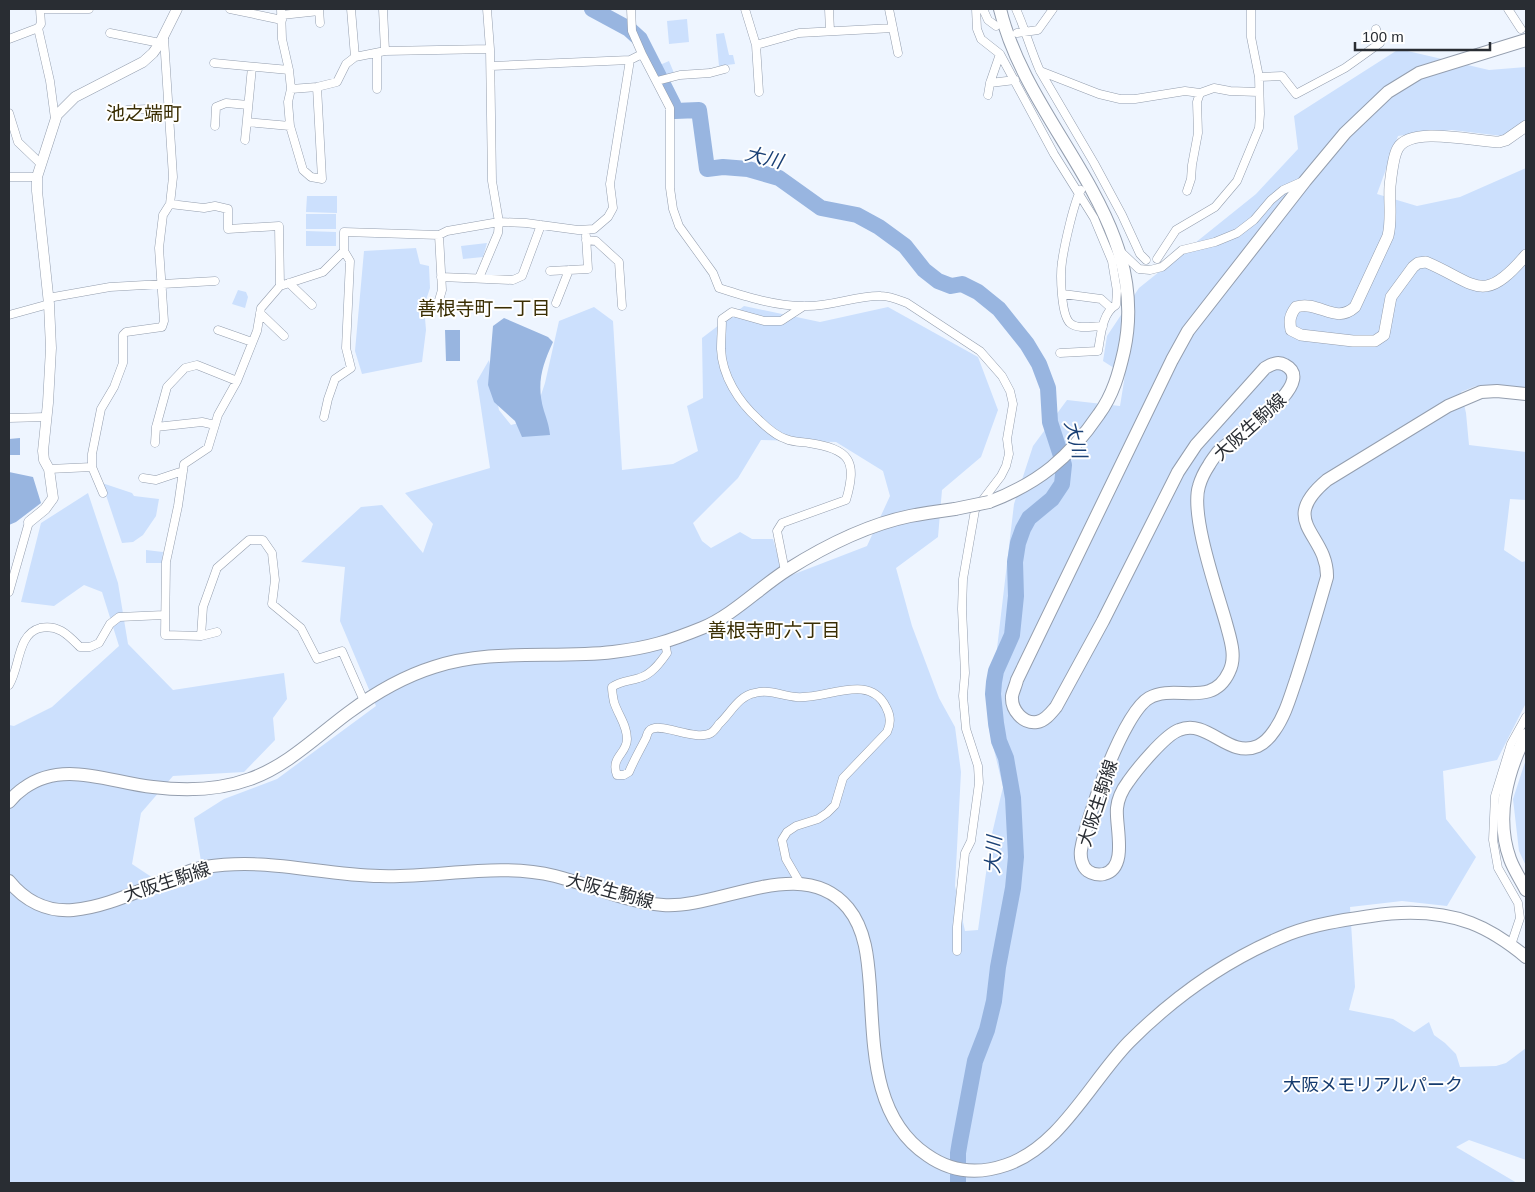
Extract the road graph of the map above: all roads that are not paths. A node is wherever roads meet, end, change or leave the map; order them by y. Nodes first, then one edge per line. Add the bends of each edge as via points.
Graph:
1 (40, 9) edge
2 (89, 9) edge
3 (177, 9) edge
4 (230, 9) edge
5 (352, 9) edge
6 (383, 9) edge
7 (487, 9) edge
8 (631, 9) edge
9 (745, 9) edge
10 (828, 9) edge
11 (889, 9) edge
12 (976, 9) edge
13 (983, 9) edge
14 (1000, 9) edge
15 (1016, 9) edge
16 (1053, 9) edge
17 (1251, 9) edge
18 (1508, 9) edge
19 (319, 10) edge
20 (281, 15) edge
21 (320, 23) dead end
22 (996, 26) dead end
23 (38, 28) junction
24 (893, 28) junction
25 (1376, 29) dead end
26 (830, 31) junction
27 (1026, 32) junction
28 (110, 33) dead end
29 (1017, 33) dead end
30 (1524, 35) edge
31 (9, 39) edge
32 (162, 39) junction
33 (756, 45) junction
34 (490, 49) junction
35 (385, 51) junction
36 (377, 53) junction
37 (642, 54) junction
38 (898, 54) dead end
39 (1000, 54) junction
40 (355, 57) junction
41 (630, 60) junction
42 (214, 64) dead end
43 (491, 66) junction
44 (252, 67) junction
45 (726, 69) dead end
46 (289, 70) junction
47 (1040, 72) junction
48 (1259, 77) junction
49 (1014, 80) junction
50 (657, 81) junction
51 (990, 83) junction
52 (317, 87) junction
53 (291, 89) junction
54 (377, 89) dead end
55 (759, 92) dead end
56 (1258, 92) junction
57 (1200, 93) junction
58 (988, 95) dead end
59 (248, 105) junction
60 (168, 108) junction
61 (127, 110) dead end
62 (9, 113) edge
63 (56, 119) junction
64 (246, 122) junction
65 (215, 126) dead end
66 (290, 126) junction
67 (1526, 126) edge
68 (245, 140) dead end
69 (12, 141) edge
70 (41, 164) junction
71 (1098, 170) junction
72 (37, 176) junction
73 (9, 177) edge
74 (1092, 178) dead end
75 (1306, 181) junction
76 (1081, 191) junction
77 (1187, 191) dead end
78 (170, 204) junction
79 (499, 222) junction
80 (541, 225) junction
81 (586, 229) junction
82 (439, 235) junction
83 (586, 240) junction
84 (344, 251) junction
85 (1120, 252) junction
86 (1526, 255) edge
87 (1157, 259) dead end
88 (1146, 260) dead end
89 (569, 270) junction
90 (550, 271) dead end
91 (441, 277) junction
92 (479, 278) junction
93 (215, 281) dead end
94 (289, 283) junction
95 (160, 284) junction
96 (280, 286) junction
97 (1063, 294) junction
98 (48, 301) junction
99 (556, 303) dead end
100 (312, 305) dead end
101 (622, 306) dead end
102 (804, 306) junction
103 (437, 307) dead end
104 (1110, 308) junction
105 (260, 313) junction
106 (9, 315) edge
107 (1103, 326) junction
108 (218, 330) dead end
109 (284, 336) dead end
110 (252, 342) junction
111 (1060, 353) dead end
112 (237, 381) junction
113 (1526, 394) edge
114 (46, 417) junction
115 (324, 417) dead end
116 (9, 418) edge
117 (215, 425) junction
118 (156, 426) junction
119 (156, 443) dead end
120 (92, 467) junction
121 (50, 469) junction
122 (183, 471) junction
123 (143, 478) dead end
124 (103, 493) dead end
125 (29, 522) joint
126 (785, 571) junction
127 (9, 592) edge
128 (164, 615) junction
129 (217, 632) dead end
130 (201, 636) junction
131 (665, 643) junction
132 (9, 685) edge
133 (368, 699) junction
134 (1526, 717) edge
135 (1526, 735) edge
136 (9, 802) edge
137 (9, 881) edge
138 (800, 883) junction
139 (1526, 890) edge
140 (1511, 945) junction
141 (957, 951) dead end
142 (1526, 957) edge

1 - 2 street
1 - 23 street via 41,24
3 - 32 street
4 - 20 street
5 - 40 street
6 - 35 street
7 - 34 street
8 - 37 street via 632,31
9 - 33 street
10 - 26 street
11 - 24 street
12 - 39 street via 981,39
13 - 22 street via 988,20
14 - 85 main road via 1024,75 1103,210
15 - 27 street
16 - 27 street via 1038,30
17 - 48 street via 1251,37
18 - 30 street
19 - 20 street
19 - 21 street
20 - 46 street
23 - 31 street
23 - 63 street
24 - 26 street
24 - 38 street
25 - 48 street via 1380,43 1345,68 1296,94 1282,76
26 - 33 street via 799,34
27 - 29 street
27 - 47 street
28 - 32 street
30 - 75 main road, 大阪生駒線 via 1419,74 1388,92 1345,133
32 - 60 street
32 - 63 street via 143,62 75,97 62,108
33 - 55 street
34 - 35 street
34 - 43 street
35 - 36 street
36 - 40 street
36 - 54 street
37 - 41 street
37 - 50 street
39 - 49 street
39 - 51 street
40 - 52 street via 346,64 338,82
41 - 43 street
41 - 81 street via 610,184 613,208 594,229
42 - 44 street
43 - 79 street via 492,181
44 - 46 street
44 - 59 street
45 - 50 street
46 - 53 street
47 - 57 street via 1120,99 1184,91
47 - 71 street
48 - 56 street
49 - 51 street
49 - 76 street via 1054,154
50 - 102 street via 670,108 673,209 679,226 713,274 719,288 772,304
51 - 58 street
52 - 53 street
52 - 66 street via 322,178 303,170
53 - 66 street via 288,102
56 - 57 street via 1214,88
56 - 87 street via 1259,128 1237,181 1215,207 1176,230
57 - 77 street via 1197,102 1198,133
59 - 64 street
59 - 65 street via 226,103 216,107
60 - 61 street
60 - 78 street via 173,177
62 - 69 street
63 - 70 street
64 - 66 street
64 - 68 street
67 - 86 main road via 1499,142 1440,136 1414,139 1398,148 1390,186 1391,226 1355,307 1340,314 1309,305 1296,307 1290,315 1291,330 1301,335 1375,341 1384,335 1391,297 1418,263 1426,262 1480,287 1500,281 1512,273
69 - 70 street
70 - 72 street
71 - 74 street
71 - 88 street
72 - 73 street
72 - 98 street
75 - 85 street via 1283,190 1237,233 1182,250 1162,267 1139,269
75 - 113 main road, 大阪生駒線 via 1188,330 1017,680 1012,696 1020,716 1026,721 1037,722 1046,718 1056,707 1104,621 1178,472 1196,445 1265,368 1273,363 1290,367 1293,384 1287,394 1219,451 1198,487 1198,518 1232,652 1230,670 1211,691 1154,695 1138,706 1118,742 1100,786 1081,853 1088,871 1105,874 1115,866 1119,857 1117,810 1122,791 1168,737 1178,730 1192,727 1244,748 1257,746 1275,730 1288,704 1327,577 1325,558 1305,522 1304,514 1307,501 1316,488 1448,406 1481,392
76 - 97 street via 1062,263
76 - 104 street via 1112,261 1117,299 1116,305
78 - 95 street via 163,215 159,248
78 - 96 street via 228,209 228,229 279,226
79 - 80 street
79 - 82 street
79 - 92 street via 498,233
80 - 81 street
80 - 92 street via 522,276 513,280
81 - 83 street
82 - 84 street via 344,232
82 - 91 street
83 - 89 street via 588,269
83 - 101 street via 596,241 619,262
84 - 94 street via 323,272
84 - 115 street via 350,261 346,348 351,368 335,379
85 - 126 main road, bridge via 1128,314 1120,372 1104,407 1083,438 1063,458 1013,493 989,502 909,516 876,526 826,546
89 - 90 street
89 - 99 street
91 - 92 street
91 - 103 street via 442,290
93 - 95 street
94 - 96 street
94 - 100 street
95 - 98 street via 110,287
95 - 120 street via 162,327 123,335 123,363 101,408
96 - 105 street
97 - 104 street via 1101,299
97 - 107 street via 1068,321 1075,327
98 - 106 street
98 - 114 street via 51,348
102 - 126 street via 781,321 764,321 732,312 722,318 721,351 726,375 745,407 768,429 786,439 831,446 851,466 846,500 782,523 777,531
102 - 141 street via 881,296 895,298 980,351 1002,376 1010,391 1013,404 1006,466 975,510 963,578 963,696 966,729 978,766 979,783 971,841 965,853
104 - 107 street
105 - 109 street
105 - 110 street
107 - 111 street via 1098,351
108 - 110 street
110 - 112 street
112 - 117 street
112 - 118 street via 197,365 186,368 167,387
114 - 116 street
114 - 121 street via 44,460
117 - 118 street via 202,422
117 - 122 street via 208,448 184,464
118 - 119 street
120 - 121 street
120 - 124 street
121 - 125 street via 53,498
122 - 123 street via 156,480
122 - 128 street via 166,562
125 - 127 street
126 - 131 main road via 709,625
128 - 130 street via 165,635
128 - 132 street via 118,617 110,624 99,644 90,647 80,647 61,629 49,626 33,630 26,637
129 - 130 street
130 - 133 street via 203,607 217,568 249,540 263,540 272,553 275,580 272,604 301,628 317,659 342,651
131 - 133 main road via 611,653 481,657 410,675
131 - 138 street via 667,653 659,665 642,678 612,686 627,740 616,761 617,775 629,772 636,753 653,728 695,736 711,733 741,699 756,693 775,692 797,697 866,689 883,700 890,714 890,726 843,778 835,805 818,819 796,826 782,840 786,859
133 - 136 main road via 258,777 222,787 188,790 64,773 38,779 22,788
134 - 140 street via 1511,744 1494,796 1493,840 1498,868 1518,903 1520,918
135 - 139 main road via 1508,779 1504,820 1510,859
137 - 138 main road, 大阪生駒線 via 26,899 49,908 70,910 100,905 197,868 240,864 272,864 382,876 524,870 661,905 709,901 771,885
138 - 140 main road, 大阪生駒線 via 822,889 837,898 848,908 862,934 868,960 878,1072 885,1103 894,1120 904,1136 919,1150 949,1168 967,1171 1005,1166 1023,1158 1051,1136 1123,1049 1156,1016 1214,974 1291,933 1352,918 1419,913 1474,924
140 - 142 main road, 大阪生駒線

